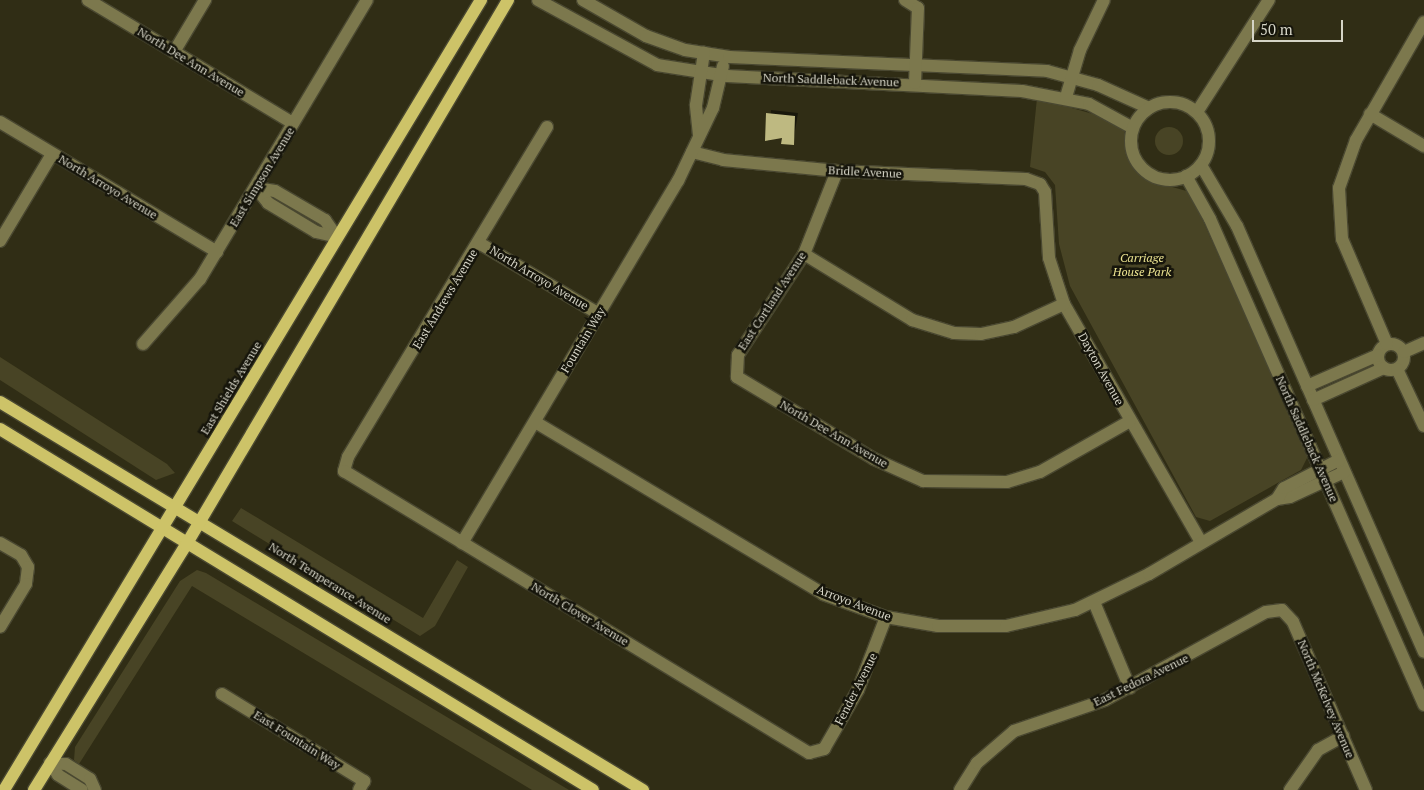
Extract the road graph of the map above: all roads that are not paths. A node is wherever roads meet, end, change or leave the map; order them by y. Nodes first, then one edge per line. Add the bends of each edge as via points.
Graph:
1 (88, 0) edge
2 (205, 0) edge
3 (367, 0) edge
4 (481, 0) edge
5 (508, 0) edge
6 (538, 0) edge
7 (582, 0) edge
8 (905, 0) edge
9 (1104, 0) edge
10 (1270, 0) edge
11 (1424, 22) edge
12 (174, 52) junction
13 (704, 53) junction
14 (724, 56) junction
15 (916, 63) junction
16 (700, 72) junction
17 (722, 75) junction
18 (1073, 76) junction
19 (915, 83) junction
20 (1066, 97) junction
21 (1149, 108) junction
22 (1197, 112) junction
23 (1370, 114) junction
24 (0, 122) edge
25 (293, 123) junction
26 (548, 127) dead end
27 (1133, 128) junction
28 (699, 135) junction
29 (1424, 146) edge
30 (692, 152) junction
31 (52, 154) junction
32 (1201, 164) junction
33 (837, 171) junction
34 (1186, 176) junction
35 (1040, 184) joint
36 (256, 188) junction
37 (337, 237) junction
38 (0, 241) edge
39 (479, 243) junction
40 (217, 252) junction
41 (804, 254) junction
42 (1064, 304) junction
43 (599, 314) junction
44 (1424, 343) edge
45 (143, 344) dead end
46 (1387, 344) junction
47 (1404, 352) junction
48 (1378, 355) junction
49 (1384, 368) junction
50 (1397, 369) junction
51 (736, 377) joint
52 (1307, 386) junction
53 (1313, 400) junction
54 (0, 402) edge
55 (1130, 421) junction
56 (535, 422) junction
57 (1424, 426) edge
58 (0, 429) edge
59 (1339, 460) junction
60 (1320, 468) junction
61 (344, 471) joint
62 (1344, 472) junction
63 (1326, 480) junction
64 (1277, 499) junction
65 (177, 506) junction
66 (200, 520) junction
67 (164, 530) junction
68 (1201, 542) junction
69 (0, 543) edge
70 (462, 543) junction
71 (186, 545) junction
72 (1094, 602) junction
73 (1282, 610) joint
74 (886, 617) junction
75 (0, 627) edge
76 (1424, 652) edge
77 (1130, 688) junction
78 (222, 694) dead end
79 (1424, 705) edge
80 (1342, 736) junction
81 (816, 754) joint
82 (50, 763) junction
83 (4, 790) edge
84 (34, 790) edge
85 (82, 790) edge
86 (90, 790) edge
87 (95, 790) edge
88 (358, 790) edge
89 (593, 790) edge
90 (643, 790) edge
91 (960, 790) edge
92 (1290, 790) edge
93 (1366, 790) edge

1 - 12 street, North Dee Ann Avenue
2 - 12 street
3 - 25 street, East Simpson Avenue
4 - 37 main road, East Shields Avenue
5 - 66 main road
6 - 16 street, North Saddleback Avenue via 657,65
7 - 13 street, North Saddleback Avenue via 646,36
8 - 15 street via 918,8
9 - 18 street
10 - 22 street
11 - 23 street
12 - 25 street, North Dee Ann Avenue
13 - 14 street, North Saddleback Avenue
13 - 16 street, Fountain Way
14 - 15 street, North Saddleback Avenue
14 - 17 street, Fountain Way
15 - 18 street, North Saddleback Avenue
15 - 19 street
16 - 17 street, North Saddleback Avenue
16 - 28 street, Fountain Way via 696,105
17 - 19 street, North Saddleback Avenue
17 - 28 street, Fountain Way
18 - 20 street
18 - 21 street, North Saddleback Avenue
19 - 20 street, North Saddleback Avenue
20 - 27 street, North Saddleback Avenue via 1104,110
21 - 22 street via 1170,102
21 - 27 street
22 - 32 street via 1209,140
23 - 29 street
23 - 46 street via 1344,164 1339,212 1351,263
24 - 31 street, North Arroyo Avenue
25 - 36 street, East Simpson Avenue
26 - 39 street, East Andrews Avenue
27 - 34 street via 1132,151 1148,173 1160,179
28 - 30 street, Fountain Way
30 - 33 street, Bridle Avenue via 723,160
30 - 43 street, Fountain Way
31 - 38 street
31 - 40 street, North Arroyo Avenue
32 - 34 street
32 - 52 street, North Saddleback Avenue via 1237,226
33 - 35 street, Bridle Avenue via 1026,179
33 - 41 street, East Cortland Avenue
34 - 60 street, North Saddleback Avenue via 1210,219
35 - 42 street, Dayton Avenue via 1045,192 1049,258
36 - 37 street via 275,191 324,220
36 - 40 street, East Simpson Avenue
37 - 65 main road, East Shields Avenue
39 - 43 street, North Arroyo Avenue
39 - 61 street, East Andrews Avenue via 348,457
40 - 45 street, East Simpson Avenue via 182,303
41 - 42 street via 912,320 954,333 981,334 1014,327
41 - 51 street, East Cortland Avenue via 738,355
42 - 55 street, Dayton Avenue
43 - 56 street, Fountain Way
44 - 47 street
46 - 47 street via 1397,344
46 - 48 street
47 - 50 street via 1404,362
48 - 49 street
48 - 52 street
49 - 50 street
49 - 53 street
50 - 57 street
51 - 55 street, North Dee Ann Avenue via 874,459 923,481 1007,482 1040,472
52 - 53 street, North Saddleback Avenue
53 - 59 street, North Saddleback Avenue
54 - 65 main road, North Temperance Avenue
55 - 68 street, Dayton Avenue
56 - 70 street, Fountain Way
56 - 74 street, Arroyo Avenue via 823,594
58 - 67 main road
59 - 60 street, Arroyo Avenue
59 - 62 street, North Saddleback Avenue
60 - 63 street, North Saddleback Avenue
60 - 64 street, Arroyo Avenue via 1284,488
61 - 70 street, North Clover Avenue
62 - 63 street, Arroyo Avenue
62 - 76 street, North Saddleback Avenue
63 - 64 street, Arroyo Avenue
63 - 79 street, North Saddleback Avenue
64 - 68 street, Arroyo Avenue
65 - 66 main road, North Temperance Avenue
65 - 67 main road, East Shields Avenue
66 - 71 main road
66 - 90 main road, North Temperance Avenue
67 - 71 main road
67 - 83 main road, East Shields Avenue
68 - 72 street, Arroyo Avenue
69 - 75 street via 21,556 28,566 26,584
70 - 81 street, North Clover Avenue
71 - 82 main road
71 - 89 main road
72 - 74 street, Arroyo Avenue via 1006,626 938,626
72 - 77 street
73 - 77 street, East Fedora Avenue via 1266,612
73 - 80 street, North McKelvey Avenue via 1293,622
74 - 81 street, Fender Avenue via 866,674 824,748
77 - 91 street, East Fedora Avenue via 1014,731 977,763
78 - 88 street, East Fountain Way via 364,781
80 - 92 street via 1318,750
80 - 93 street, North McKelvey Avenue
82 - 84 main road
82 - 85 street via 58,775
82 - 87 street via 66,764 90,779
86 - 87 street

